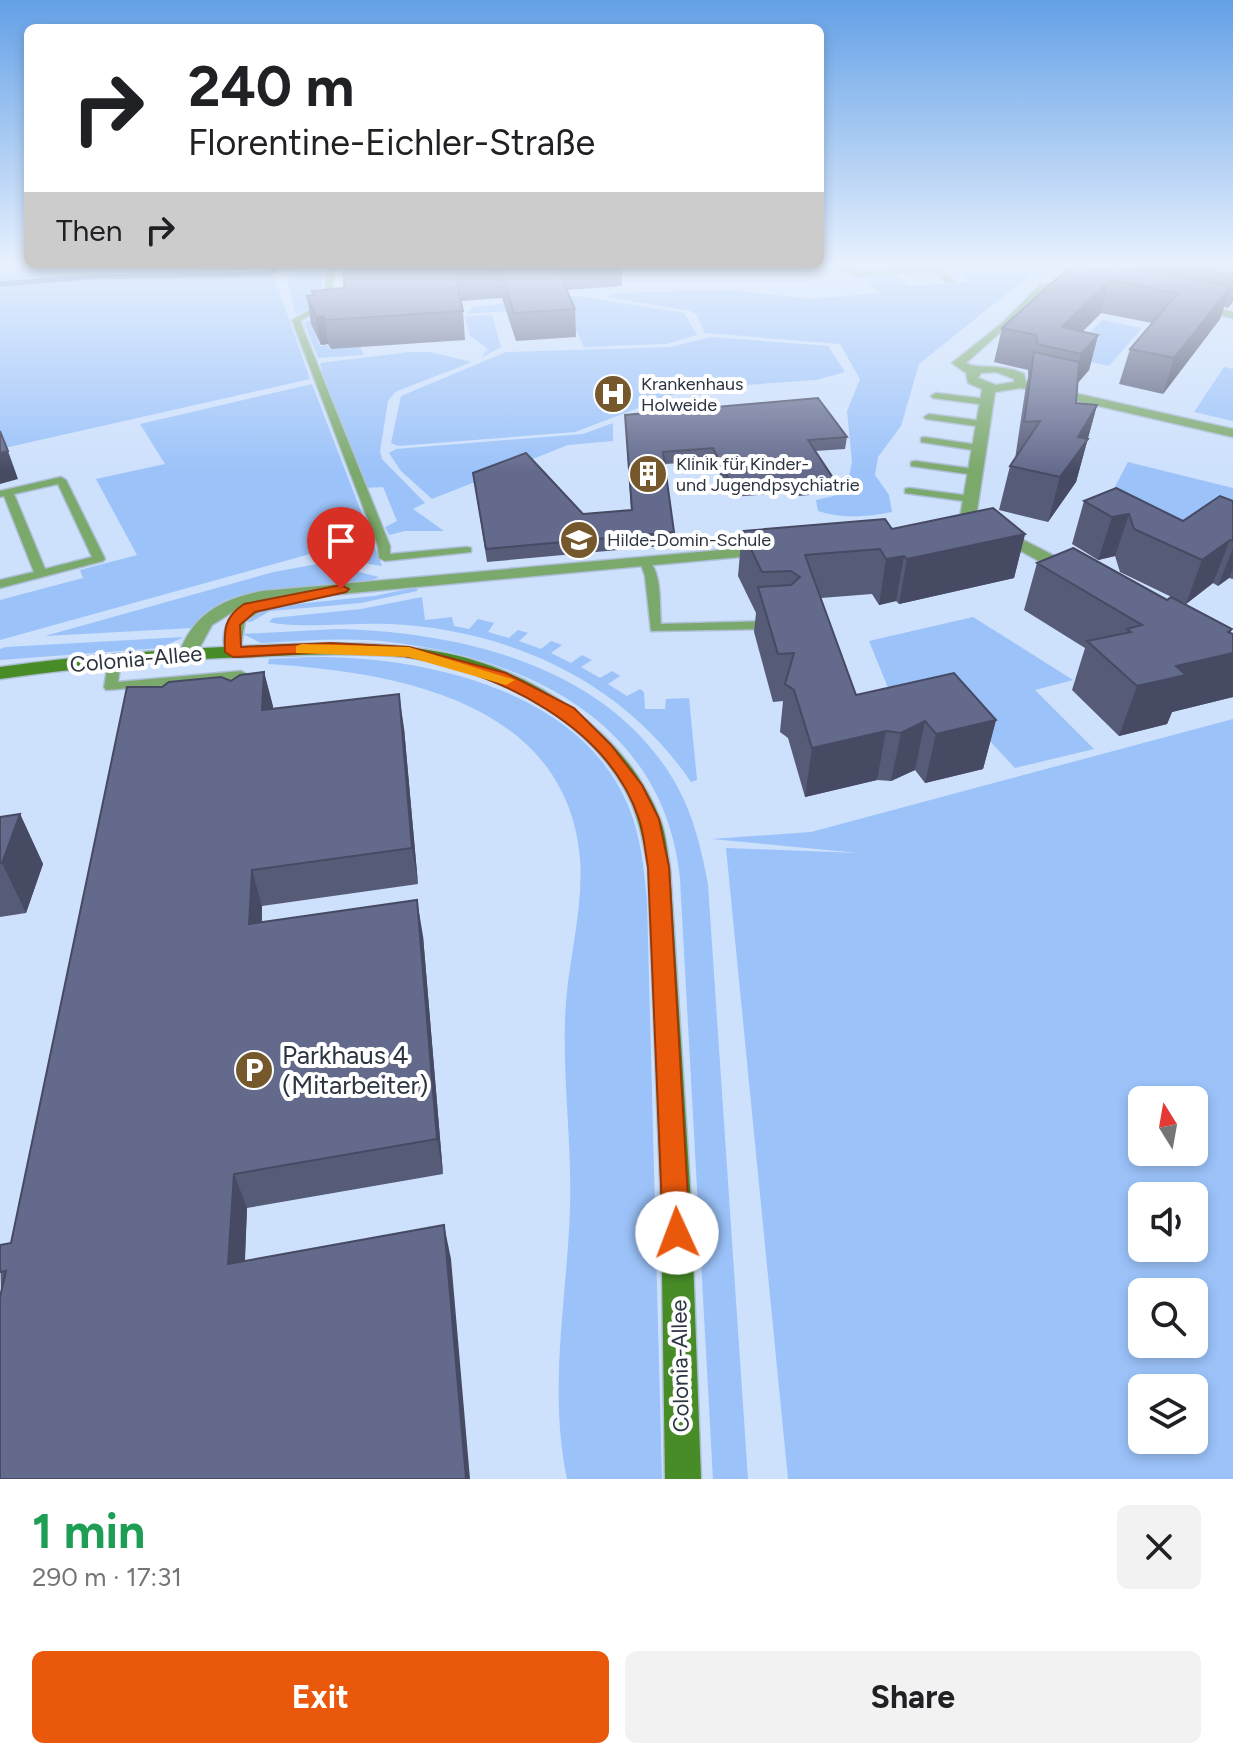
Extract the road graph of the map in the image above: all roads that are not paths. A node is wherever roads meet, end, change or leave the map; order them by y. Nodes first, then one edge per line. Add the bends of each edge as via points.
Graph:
1 (301, 334) edge
2 (993, 334) edge
3 (972, 372) junction
4 (1020, 384) junction
5 (988, 395) junction
6 (936, 396) dead end
7 (929, 417) dead end
8 (983, 424) junction
9 (1233, 433) edge
10 (924, 440) dead end
11 (979, 448) junction
12 (915, 464) dead end
13 (975, 472) junction
14 (909, 491) dead end
15 (4, 493) edge
16 (971, 499) junction
17 (790, 549) edge
18 (467, 550) dead end
19 (646, 562) junction
20 (41, 574) junction
21 (1088, 581) edge
22 (0, 584) edge
23 (341, 589) junction
24 (786, 624) edge
25 (233, 652) junction
26 (188, 654) junction
27 (115, 659) junction
28 (1, 672) edge
29 (111, 687) junction
30 (174, 691) edge
31 (239, 709) edge
32 (683, 1479) edge

1 - 18 lane via 385,558
2 - 3 street via 958,363
3 - 4 street via 1009,371 1020,377
3 - 5 street via 972,380
4 - 5 street
4 - 9 street
5 - 6 lane
5 - 8 street
7 - 8 lane
8 - 11 street
10 - 11 lane
11 - 13 street
12 - 13 lane
13 - 16 street
14 - 16 lane
15 - 20 lane
15 - 20 lane via 61,480 99,559
16 - 21 street via 978,526
17 - 19 street
19 - 23 street
19 - 24 lane via 655,628
20 - 22 lane
23 - 25 street via 238,615 232,625
23 - 26 street via 227,604 195,634
25 - 26 main road, Colonia-Allee
25 - 32 main road, Colonia-Allee via 409,652 500,677 568,712 635,789 649,819 659,867
26 - 27 main road, Colonia-Allee
27 - 28 main road, Colonia-Allee
27 - 29 lane
29 - 30 lane via 111,696
29 - 31 lane via 241,675

